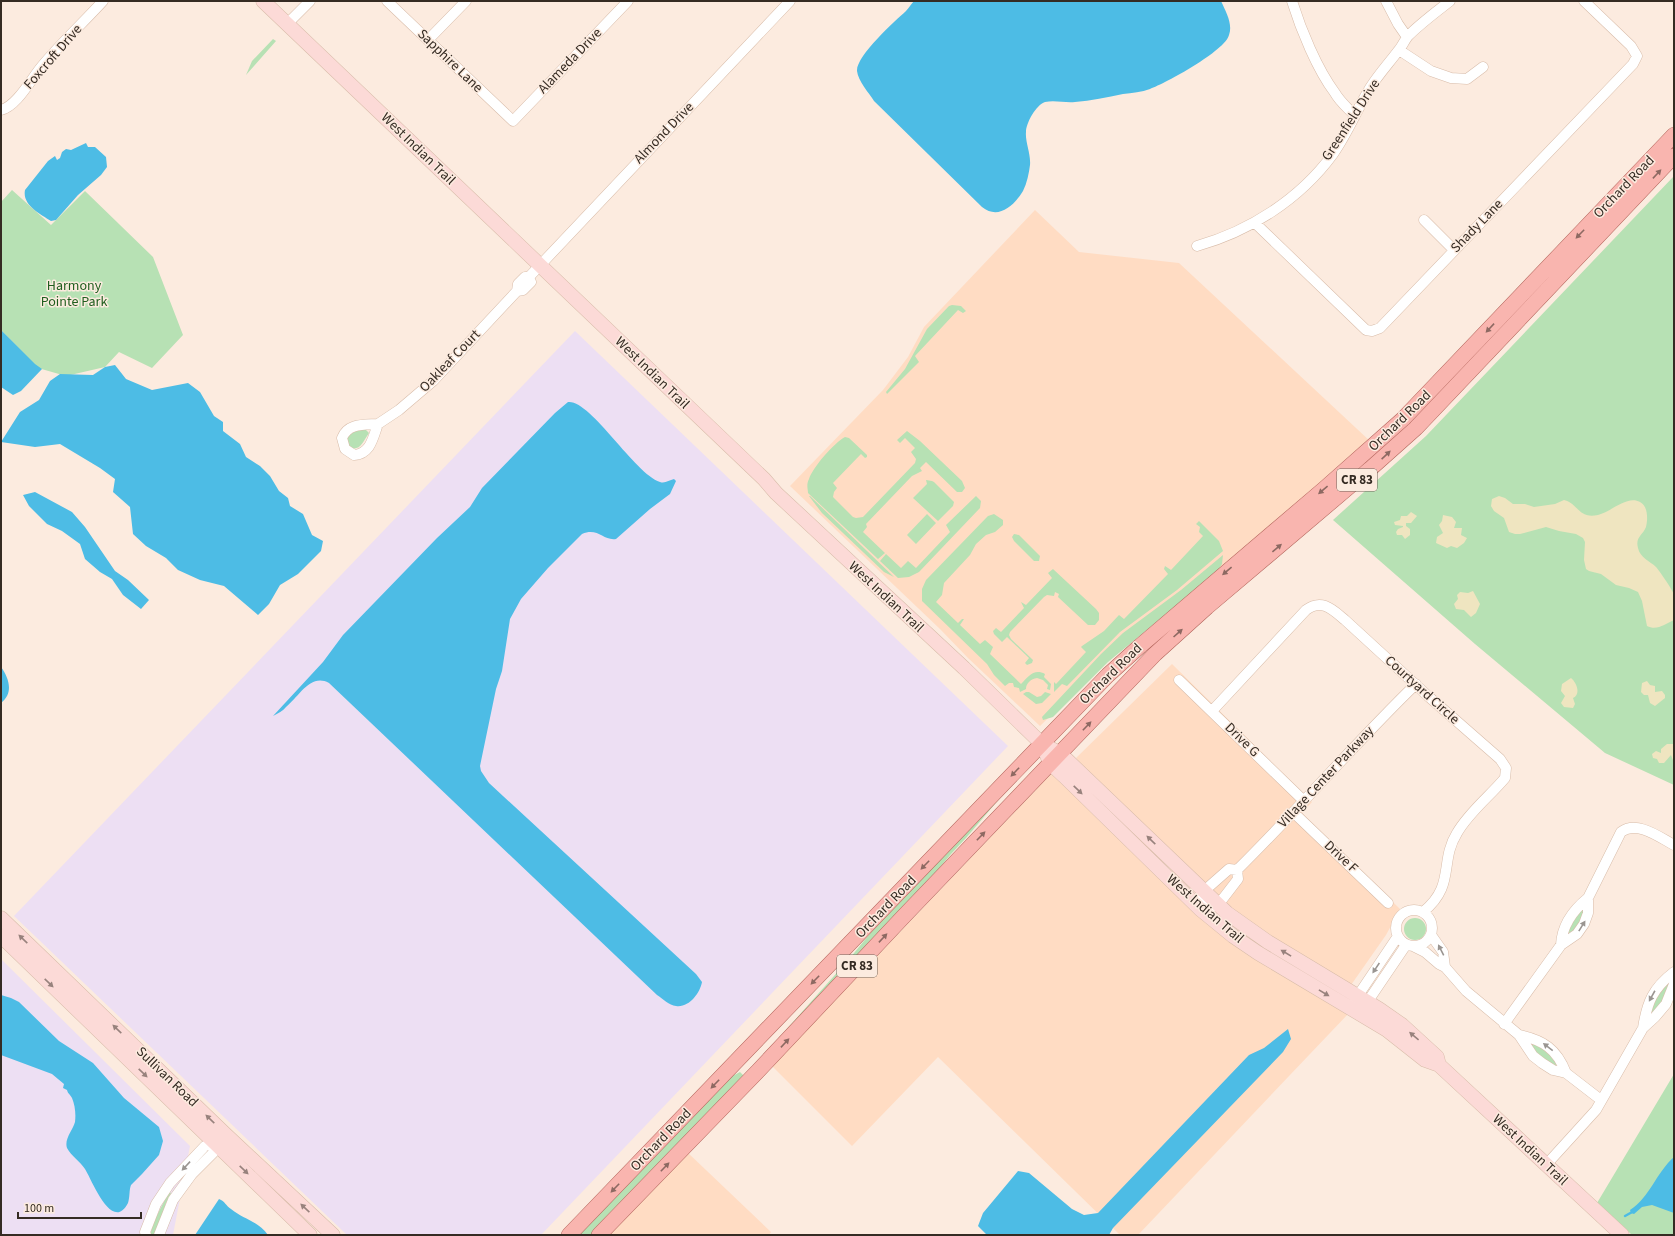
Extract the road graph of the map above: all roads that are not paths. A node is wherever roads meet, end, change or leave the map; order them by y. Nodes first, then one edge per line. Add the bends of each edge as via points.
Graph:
1 (103, 1) edge
2 (263, 1) edge
3 (310, 1) edge
4 (387, 1) edge
5 (466, 1) edge
6 (628, 1) edge
7 (790, 1) edge
8 (1292, 1) edge
9 (1386, 1) edge
10 (1450, 1) edge
11 (1584, 1) edge
12 (287, 24) junction
13 (1407, 37) junction
14 (428, 40) junction
15 (1399, 50) junction
16 (1483, 67) dead end
17 (1, 110) edge
18 (1355, 116) junction
19 (513, 122) joint
20 (1674, 135) edge
21 (1674, 156) edge
22 (1424, 220) dead end
23 (1255, 223) junction
24 (1197, 246) dead end
25 (1454, 250) junction
26 (539, 265) junction
27 (378, 424) dead end
28 (1179, 680) dead end
29 (1416, 684) junction
30 (1212, 711) junction
31 (1042, 744) junction
32 (1055, 758) junction
33 (1304, 801) junction
34 (1293, 812) junction
35 (1674, 845) edge
36 (1236, 870) junction
37 (1204, 891) junction
38 (1588, 898) junction
39 (1388, 903) dead end
40 (1218, 905) junction
41 (1200, 908) junction
42 (1423, 912) junction
43 (1, 918) edge
44 (1431, 935) junction
45 (1, 936) edge
46 (1398, 936) junction
47 (1561, 945) junction
48 (1410, 946) junction
49 (1445, 967) junction
50 (1674, 972) edge
51 (1674, 984) edge
52 (1362, 999) junction
53 (1354, 1011) junction
54 (1504, 1024) junction
55 (1643, 1028) junction
56 (1519, 1035) junction
57 (1439, 1065) junction
58 (1566, 1073) junction
59 (1601, 1100) junction
60 (220, 1138) junction
61 (1546, 1165) junction
62 (146, 1235) edge
63 (159, 1235) edge
64 (310, 1235) edge
65 (333, 1235) edge
66 (569, 1235) edge
67 (599, 1235) edge
68 (1622, 1235) edge

1 - 17 street, Foxcroft Drive via 42,66 14,102
2 - 12 street, West Indian Trail
3 - 12 street
4 - 14 street, Sapphire Lane
5 - 14 street
6 - 19 street, Alameda Drive
7 - 26 street, Almond Drive
8 - 18 street via 1299,22 1324,74 1335,94
9 - 13 street
10 - 13 street, Greenfield Drive
11 - 25 street, Shady Lane via 1631,46 1637,56 1633,64
12 - 26 street, West Indian Trail
13 - 15 street, Greenfield Drive
14 - 19 street, Sapphire Lane
15 - 16 street via 1431,71 1451,78 1467,79
15 - 18 street, Greenfield Drive via 1371,87
18 - 23 street, Greenfield Drive via 1333,154 1310,179 1285,202
20 -> 31 main road, Orchard Road / CR 83 via 1403,419 1140,646 1108,675
32 -> 21 main road, Orchard Road / CR 83 via 1155,654 1416,428
22 - 25 street
23 - 24 street, Greenfield Drive
23 - 25 street, Shady Lane via 1366,330 1372,331 1382,327
26 - 27 street, Oakleaf Court via 529,277 525,277 518,284 517,291 433,381
26 - 31 street, West Indian Trail
28 - 30 street, Drive G
29 - 30 street, Courtyard Circle via 1331,608 1322,604 1306,610
29 - 33 street, Village Center Parkway
29 - 42 street, Courtyard Circle via 1500,759 1507,773 1456,833 1450,849 1444,883 1433,904
30 - 33 street, Drive G
31 - 32 street, West Indian Trail
31 -> 66 main road, Orchard Road / CR 83
37 -> 32 street, West Indian Trail via 1137,827
32 -> 41 street, West Indian Trail
67 -> 32 main road, Orchard Road / CR 83
33 - 34 street, Village Center Parkway
34 - 36 street, Village Center Parkway
34 - 39 street, Drive F
35 - 38 street via 1641,828 1627,828 1617,839
36 - 37 street, Village Center Parkway via 1229,869
36 - 40 street, Village Center Parkway via 1238,879
37 - 40 street, West Indian Trail
37 - 41 street
38 - 47 street via 1569,918
47 -> 38 street via 1577,934 1584,924 1588,912
40 - 41 street
52 -> 40 street, West Indian Trail via 1268,942
41 -> 53 street, West Indian Trail via 1252,949
42 - 44 street via 1432,922
42 - 46 street via 1407,911 1400,916 1396,924
60 -> 43 street, Sullivan Road
44 - 48 street via 1420,946
49 -> 44 street via 1444,952
45 -> 60 street, Sullivan Road
46 - 48 street
46 -> 52 street
47 - 54 street
48 - 49 street via 1425,952
48 - 52 street
49 - 54 street via 1466,992
50 -> 55 street via 1656,989 1649,1000
51 - 55 street via 1666,1004
52 - 53 street
57 -> 52 street, West Indian Trail via 1437,1057 1421,1041
53 - 57 street, West Indian Trail via 1386,1030 1425,1060
54 - 56 street
55 - 59 street
56 - 58 street via 1532,1056 1553,1070
58 -> 56 street via 1562,1060 1549,1047 1534,1038
57 - 61 street, West Indian Trail
58 - 59 street
59 - 61 street via 1590,1117
60 -> 62 street via 205,1146 170,1183 156,1204
60 - 63 street via 213,1153 192,1174 172,1200
60 -> 64 street, Sullivan Road
65 -> 60 street, Sullivan Road
61 - 68 street, West Indian Trail

